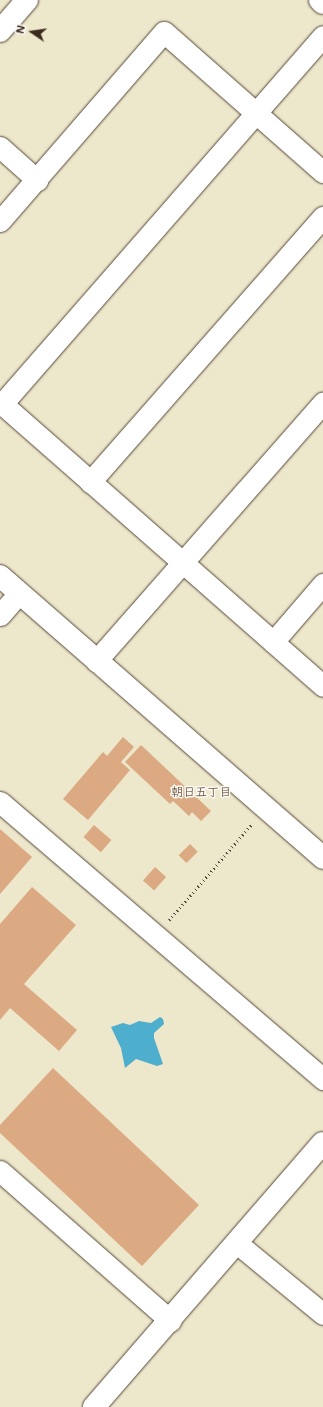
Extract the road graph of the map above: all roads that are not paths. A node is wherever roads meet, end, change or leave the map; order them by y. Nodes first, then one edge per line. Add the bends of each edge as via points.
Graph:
1 (27, 0) edge
2 (320, 0) edge
3 (323, 3) edge
4 (0, 30) edge
5 (323, 36) edge
6 (257, 114) junction
7 (0, 147) edge
8 (323, 172) edge
9 (37, 180) junction
10 (323, 217) edge
11 (0, 221) edge
12 (1, 403) edge
13 (323, 403) edge
14 (90, 482) junction
15 (183, 563) junction
16 (0, 576) edge
17 (323, 584) edge
18 (19, 593) junction
19 (0, 615) edge
20 (273, 642) junction
21 (96, 661) junction
22 (323, 686) edge
23 (0, 802) edge
24 (323, 858) edge
25 (323, 1079) edge
26 (323, 1143) edge
27 (0, 1172) edge
28 (238, 1244) junction
29 (323, 1314) edge
30 (171, 1321) junction
31 (94, 1407) edge

1 - 4 street
2 - 3 street
5 - 6 street
6 - 8 street
6 - 9 street via 164,32
6 - 12 street
7 - 9 street
9 - 11 street
10 - 14 street
12 - 14 street
13 - 15 street
14 - 15 street
15 - 20 street
15 - 21 street
16 - 18 street
17 - 20 street
18 - 19 street
18 - 21 street
20 - 22 street
21 - 24 street
23 - 25 street
26 - 28 street
27 - 30 street
28 - 29 street
28 - 30 street
30 - 31 street

